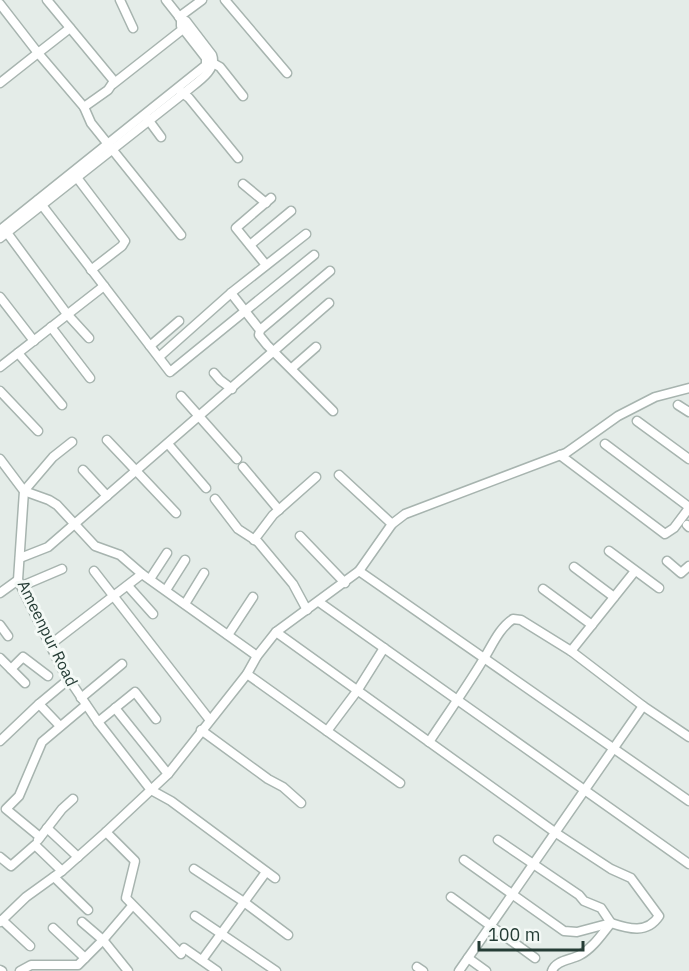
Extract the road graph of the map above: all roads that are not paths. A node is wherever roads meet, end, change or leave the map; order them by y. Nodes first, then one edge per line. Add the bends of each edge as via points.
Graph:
1 (47, 0) edge
2 (120, 0) edge
3 (166, 0) edge
4 (202, 0) edge
5 (225, 0) edge
6 (0, 4) edge
7 (180, 18) junction
8 (70, 28) junction
9 (133, 28) dead end
10 (183, 29) junction
11 (38, 53) junction
12 (210, 62) junction
13 (287, 73) dead end
14 (1, 79) edge
15 (113, 84) junction
16 (180, 91) junction
17 (243, 96) dead end
18 (84, 107) junction
19 (146, 118) junction
20 (161, 137) dead end
21 (110, 147) junction
22 (238, 158) dead end
23 (75, 174) junction
24 (243, 184) dead end
25 (39, 202) junction
26 (291, 211) dead end
27 (2, 230) edge
28 (306, 234) dead end
29 (181, 235) dead end
30 (250, 245) junction
31 (314, 255) dead end
32 (266, 265) junction
33 (91, 270) junction
34 (330, 271) dead end
35 (104, 286) junction
36 (231, 293) junction
37 (0, 297) edge
38 (329, 303) dead end
39 (245, 310) junction
40 (68, 314) junction
41 (179, 321) dead end
42 (51, 327) junction
43 (260, 330) junction
44 (89, 338) dead end
45 (34, 341) junction
46 (150, 346) junction
47 (316, 347) dead end
48 (274, 352) junction
49 (18, 353) junction
50 (159, 357) junction
51 (0, 368) edge
52 (292, 368) junction
53 (214, 373) dead end
54 (90, 378) dead end
55 (232, 388) junction
56 (689, 388) edge
57 (0, 391) edge
58 (181, 396) dead end
59 (62, 405) dead end
60 (678, 405) dead end
61 (333, 411) dead end
62 (689, 412) edge
63 (199, 418) junction
64 (637, 421) dead end
65 (38, 431) dead end
66 (107, 440) dead end
67 (72, 442) dead end
68 (605, 444) dead end
69 (169, 445) junction
70 (560, 455) junction
71 (0, 459) edge
72 (237, 459) dead end
73 (689, 459) edge
74 (243, 467) dead end
75 (83, 470) dead end
76 (136, 472) junction
77 (339, 475) dead end
78 (316, 477) dead end
79 (206, 488) dead end
80 (24, 491) junction
81 (107, 496) junction
82 (215, 499) dead end
83 (689, 507) edge
84 (279, 510) junction
85 (176, 513) dead end
86 (74, 524) junction
87 (392, 524) junction
88 (300, 536) dead end
89 (254, 540) junction
90 (609, 551) dead end
91 (167, 553) dead end
92 (20, 558) junction
93 (185, 560) dead end
94 (668, 561) dead end
95 (689, 566) edge
96 (574, 567) dead end
97 (62, 569) dead end
98 (94, 571) dead end
99 (359, 571) junction
100 (635, 571) junction
101 (204, 573) dead end
102 (146, 576) junction
103 (20, 583) junction
104 (345, 583) junction
105 (128, 586) junction
106 (659, 588) dead end
107 (543, 589) dead end
108 (166, 590) junction
109 (0, 593) edge
110 (114, 597) junction
111 (253, 597) dead end
112 (614, 597) junction
113 (319, 602) junction
114 (185, 604) junction
115 (307, 610) junction
116 (153, 614) dead end
117 (0, 625) edge
118 (592, 625) junction
119 (276, 632) junction
120 (228, 634) junction
121 (8, 636) dead end
122 (51, 644) junction
123 (384, 648) junction
124 (571, 651) junction
125 (257, 656) junction
126 (0, 658) edge
127 (484, 658) junction
128 (122, 664) dead end
129 (11, 669) junction
130 (246, 674) junction
131 (48, 676) dead end
132 (69, 679) junction
133 (25, 683) dead end
134 (357, 691) junction
135 (456, 699) junction
136 (84, 701) junction
137 (39, 704) junction
138 (643, 706) junction
139 (115, 708) junction
140 (156, 719) dead end
141 (209, 719) junction
142 (98, 722) junction
143 (60, 726) junction
144 (201, 730) junction
145 (327, 731) junction
146 (689, 737) edge
147 (0, 741) edge
148 (429, 742) junction
149 (613, 748) junction
150 (168, 774) junction
151 (400, 783) dead end
152 (584, 789) junction
153 (151, 790) junction
154 (73, 799) dead end
155 (689, 801) edge
156 (301, 803) dead end
157 (47, 828) junction
158 (106, 832) junction
159 (556, 833) junction
160 (40, 837) junction
161 (498, 840) dead end
162 (35, 845) junction
163 (0, 857) edge
164 (78, 857) junction
165 (464, 860) dead end
166 (534, 864) junction
167 (689, 864) edge
168 (194, 870) dead end
169 (62, 871) junction
170 (266, 872) junction
171 (54, 877) junction
172 (275, 878) dead end
173 (512, 895) junction
174 (451, 897) dead end
175 (244, 902) junction
176 (132, 906) junction
177 (88, 910) dead end
178 (195, 915) dead end
179 (1, 921) edge
180 (82, 922) dead end
181 (611, 923) junction
182 (490, 926) junction
183 (53, 928) dead end
184 (221, 934) junction
185 (288, 935) dead end
186 (103, 940) junction
187 (30, 946) dead end
188 (85, 958) junction
189 (468, 958) junction
190 (535, 958) dead end
191 (202, 960) junction
192 (75, 968) edge
193 (20, 971) edge
194 (128, 971) edge
195 (216, 971) edge
196 (276, 971) edge
197 (459, 971) edge
198 (486, 971) edge
199 (552, 971) edge

1 - 8 street
2 - 9 street
3 - 7 street
4 - 7 street
5 - 13 street
6 - 11 street
7 - 10 street
7 - 12 street via 214,57
8 - 11 street
8 - 15 street via 107,71
10 - 12 street
10 - 15 street
11 - 14 street
11 - 18 street
12 - 16 street
12 - 17 street via 220,67
15 - 18 street
16 - 19 street
16 - 22 street
18 - 21 street
19 - 20 street
19 - 21 street
21 - 23 street
21 - 29 street
23 - 25 street
23 - 33 street via 125,241
24 - 30 street via 268,201 236,228
25 - 27 street
25 - 33 street
26 - 30 street
27 - 40 street
28 - 32 street
30 - 32 street
31 - 39 street
32 - 36 street
33 - 35 street
34 - 43 street
35 - 40 street
35 - 46 street
36 - 39 street
36 - 50 street
37 - 45 street
38 - 48 street
39 - 43 street
39 - 50 street via 170,372
40 - 42 street
40 - 44 street
41 - 46 street
42 - 45 street
42 - 54 street
43 - 48 street via 259,335
45 - 49 street
46 - 50 street
47 - 52 street
48 - 52 street
48 - 55 street
49 - 51 street
49 - 59 street
52 - 61 street
53 - 55 street
55 - 63 street
56 - 70 street via 655,397 618,416
57 - 65 street
58 - 63 street
60 - 62 street
63 - 69 street
63 - 72 street
64 - 73 street
66 - 76 street
67 - 80 street via 53,457
68 - 83 street
69 - 76 street
69 - 79 street
70 - 83 street via 665,534
70 - 87 street via 405,514
71 - 80 street
74 - 84 street
75 - 81 street
76 - 81 street
76 - 85 street
77 - 87 street
78 - 84 street
80 - 86 street via 57,505
80 - 92 street, Ameenpur Road
81 - 86 street
82 - 89 street via 238,529
84 - 89 street
86 - 92 street via 48,547
86 - 102 street via 95,546 120,555
87 - 99 street
88 - 104 street
89 - 115 street via 293,584
90 - 100 street
91 - 102 street
92 - 103 street, Ameenpur Road
93 - 108 street
94 - 95 street via 681,573
96 - 112 street
97 - 103 street
98 - 110 street
99 - 104 street
99 - 127 street
100 - 106 street
100 - 112 street
101 - 114 street
102 - 105 street
102 - 108 street
103 - 109 street
103 - 122 street, Ameenpur Road
104 - 113 street
105 - 110 street
105 - 116 street
107 - 118 street
108 - 114 street
110 - 122 street
110 - 141 street
111 - 120 street
112 - 118 street
113 - 115 street
113 - 123 street
114 - 120 street
115 - 119 street
117 - 121 street
118 - 124 street
119 - 125 street
119 - 134 street
120 - 125 street
122 - 132 street, Ameenpur Road
123 - 134 street
123 - 135 street
124 - 127 street via 513,619
124 - 138 street
125 - 130 street
126 - 129 street
127 - 135 street
127 - 149 street
128 - 136 street
129 - 131 street via 23,657
129 - 133 street
130 - 141 street
130 - 145 street
132 - 136 street, Ameenpur Road
132 - 137 street
134 - 145 street
134 - 148 street
135 - 148 street
135 - 152 street
136 - 142 street, Ameenpur Road
136 - 143 street
137 - 143 street
137 - 147 street
138 - 146 street
138 - 149 street
139 - 140 street via 135,692
139 - 142 street
139 - 150 street
141 - 144 street
142 - 153 street, Ameenpur Road
143 - 160 street via 42,742 19,796 6,809
144 - 150 street
144 - 156 street
145 - 151 street
148 - 159 street
149 - 152 street
149 - 155 street
150 - 153 street
152 - 159 street
152 - 167 street
153 - 158 street
153 - 170 street
154 - 157 street
157 - 160 street
157 - 164 street
158 - 164 street
158 - 176 street via 135,861 126,898
159 - 166 street
159 - 181 street via 631,878 659,916 653,924 639,930
160 - 162 street
161 - 166 street
162 - 163 street via 11,866
162 - 169 street
164 - 169 street
165 - 173 street
166 - 173 street
166 - 181 street via 584,901 601,908
168 - 175 street
169 - 171 street
170 - 172 street
170 - 175 street
171 - 177 street
171 - 179 street
173 - 181 street via 564,931 577,932
173 - 182 street
174 - 182 street
175 - 184 street
175 - 185 street
176 - 186 street
176 - 191 street via 182,951
178 - 184 street
179 - 187 street
180 - 186 street
181 - 199 street via 583,954 556,965
182 - 189 street
182 - 190 street
183 - 188 street
184 - 191 street
184 - 196 street
186 - 188 street
186 - 194 street
188 - 192 street
189 - 197 street
189 - 198 street
191 - 195 street
192 - 193 street via 31,965

